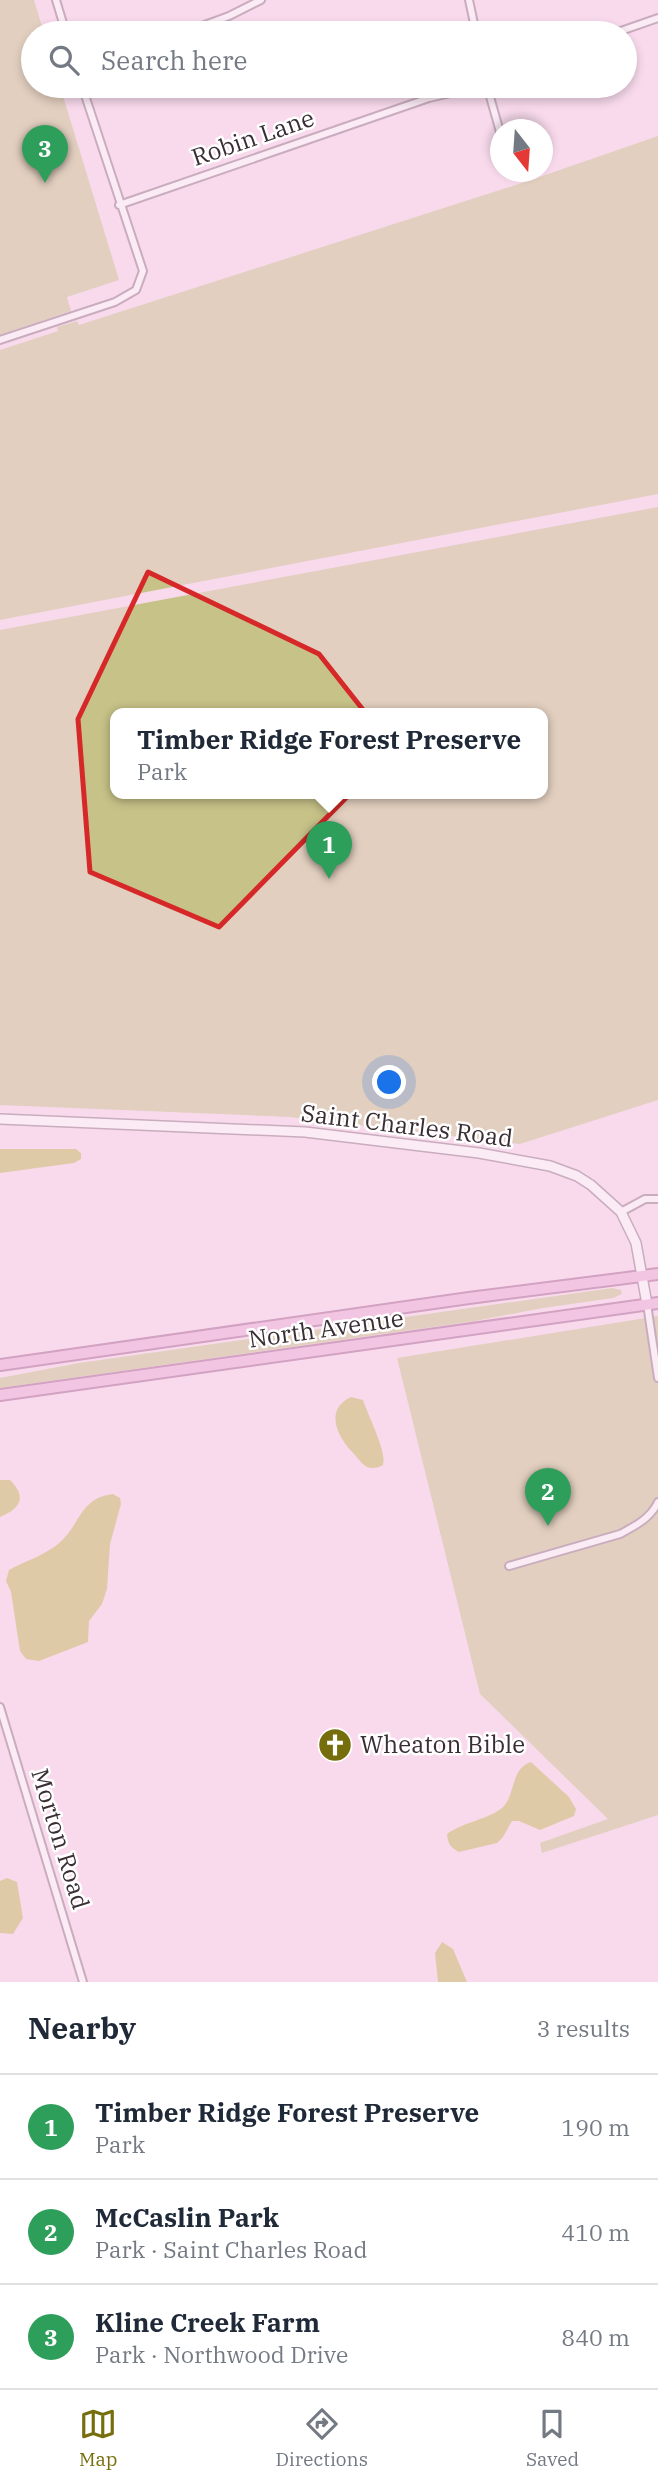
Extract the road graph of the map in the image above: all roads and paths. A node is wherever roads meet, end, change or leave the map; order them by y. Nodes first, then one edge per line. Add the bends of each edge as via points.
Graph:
1 (57, 0) edge
2 (261, 0) edge
3 (469, 0) edge
4 (658, 18) edge
5 (63, 21) edge
6 (218, 21) edge
7 (473, 21) edge
8 (637, 25) edge
9 (86, 98) edge
10 (429, 98) edge
11 (490, 98) edge
12 (496, 119) edge
13 (119, 205) junction
14 (0, 340) edge
15 (0, 1119) edge
16 (658, 1199) edge
17 (621, 1212) junction
18 (658, 1274) edge
19 (643, 1276) junction
20 (653, 1303) edge
21 (0, 1365) edge
22 (658, 1378) edge
23 (0, 1395) edge
24 (658, 1502) edge
25 (509, 1566) dead end
26 (0, 1707) edge
27 (83, 1982) edge

1 - 5 street
2 - 6 street
3 - 7 street
4 - 8 street
9 - 13 street
10 - 13 street, Robin Lane
11 - 12 street
13 - 14 street via 143,271 136,290 115,302
15 - 17 street, Saint Charles Road via 306,1132 479,1153 566,1171
16 - 17 street via 645,1199
17 - 19 street, Saint Charles Road via 633,1234
18 - 19 main road, North Avenue
19 - 20 street, Saint Charles Road
19 - 21 main road, North Avenue
20 - 22 street, Saint Charles Road
20 - 23 main road, North Avenue
24 - 25 street via 638,1525 620,1534
26 - 27 street, Morton Road

